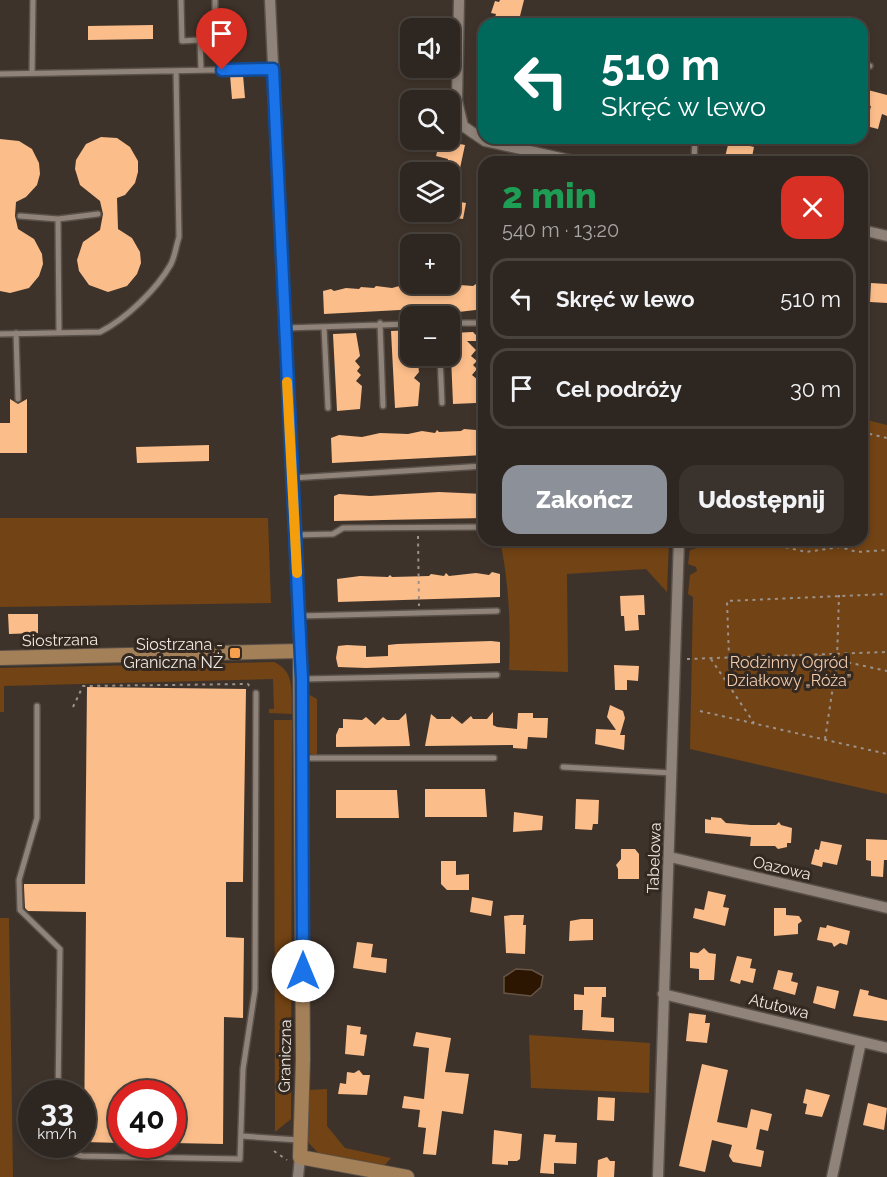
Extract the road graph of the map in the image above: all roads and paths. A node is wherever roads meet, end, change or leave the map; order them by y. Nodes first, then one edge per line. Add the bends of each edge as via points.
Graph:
1 (33, 0) edge
2 (181, 0) edge
3 (215, 0) edge
4 (270, 0) edge
5 (459, 0) edge
6 (200, 40) junction
7 (273, 69) junction
8 (201, 70) junction
9 (176, 71) junction
10 (32, 73) junction
11 (0, 74) edge
12 (478, 137) edge
13 (494, 144) edge
14 (533, 156) edge
15 (98, 214) dead end
16 (20, 216) dead end
17 (58, 219) junction
18 (868, 231) edge
19 (887, 236) edge
20 (380, 324) junction
21 (400, 324) edge
22 (460, 324) edge
23 (478, 325) edge
24 (324, 327) junction
25 (285, 328) junction
26 (16, 333) junction
27 (59, 333) junction
28 (0, 334) edge
29 (440, 366) edge
30 (18, 399) dead end
31 (442, 403) dead end
32 (383, 406) dead end
33 (328, 408) dead end
34 (868, 433) edge
35 (887, 438) edge
36 (478, 466) edge
37 (292, 478) junction
38 (478, 527) edge
39 (417, 528) junction
40 (295, 535) junction
41 (679, 546) edge
42 (780, 546) edge
43 (887, 550) edge
44 (887, 594) edge
45 (839, 596) junction
46 (497, 611) dead end
47 (419, 613) junction
48 (299, 616) junction
49 (300, 651) junction
50 (887, 652) edge
51 (837, 654) junction
52 (813, 655) junction
53 (0, 658) edge
54 (711, 658) junction
55 (729, 658) junction
56 (692, 659) dead end
57 (837, 660) junction
58 (887, 671) edge
59 (497, 675) dead end
60 (302, 679) junction
61 (256, 693) joint
62 (37, 706) dead end
63 (74, 707) dead end
64 (700, 711) dead end
65 (754, 723) junction
66 (825, 740) junction
67 (887, 754) edge
68 (302, 758) junction
69 (494, 758) dead end
70 (563, 767) dead end
71 (672, 773) junction
72 (670, 857) junction
73 (887, 908) edge
74 (663, 994) junction
75 (861, 1042) junction
76 (887, 1048) edge
77 (58, 1080) edge
78 (240, 1136) junction
79 (300, 1140) junction
80 (274, 1151) dead end
81 (96, 1156) edge
82 (295, 1161) junction
83 (298, 1177) edge
84 (407, 1177) edge
85 (658, 1177) edge
86 (832, 1177) edge

1 - 10 lane
2 - 6 lane via 182,41
3 - 6 lane via 215,39
4 - 7 street, Graniczna
5 - 12 street via 457,101 463,126
6 - 8 lane
7 - 8 lane
7 - 25 street, Graniczna
8 - 9 lane
9 - 10 lane
9 - 27 lane via 179,237 171,263 155,285 112,326 100,332
10 - 11 lane
13 - 14 street
15 - 17 lane
16 - 17 lane
17 - 27 lane
18 - 19 street
20 - 21 lane
20 - 24 lane
20 - 32 lane
22 - 23 lane
24 - 25 lane
24 - 33 lane
25 - 37 street, Graniczna
26 - 27 lane
26 - 28 lane
26 - 30 lane
29 - 31 lane
34 - 35 path
36 - 37 lane
37 - 40 street, Graniczna
38 - 39 lane
39 - 40 lane via 343,528 333,534
39 - 47 path
40 - 48 street, Graniczna
41 - 71 street, Tabelowa
42 - 43 path via 806,552 840,548 857,552
44 - 45 path
45 - 51 path
45 - 55 path via 727,601
46 - 47 lane
47 - 48 lane
48 - 49 street, Graniczna
49 - 53 street, Siostrzana
49 - 60 street, Graniczna
50 - 51 path
51 - 52 path
51 - 57 path
52 - 55 path
52 - 57 path
54 - 55 path
54 - 56 path
54 - 65 path
57 - 58 path
57 - 66 path
59 - 60 lane
60 - 68 street, Graniczna
61 - 63 path via 248,684 82,686
61 - 78 lane via 255,990 243,1070
62 - 77 lane via 37,818 20,880 20,910 60,949
64 - 65 path
65 - 66 path
66 - 67 path
68 - 69 lane
68 - 79 street, Graniczna
70 - 71 lane
71 - 72 street, Tabelowa
72 - 73 street, Oazowa
72 - 74 street, Tabelowa
74 - 75 street, Atutowa
74 - 85 street, Tabelowa
75 - 76 street, Atutowa
75 - 86 street
78 - 79 lane
78 - 81 lane via 240,1159
79 - 82 street, Graniczna
80 - 82 path
82 - 83 street, Graniczna
82 - 84 street

